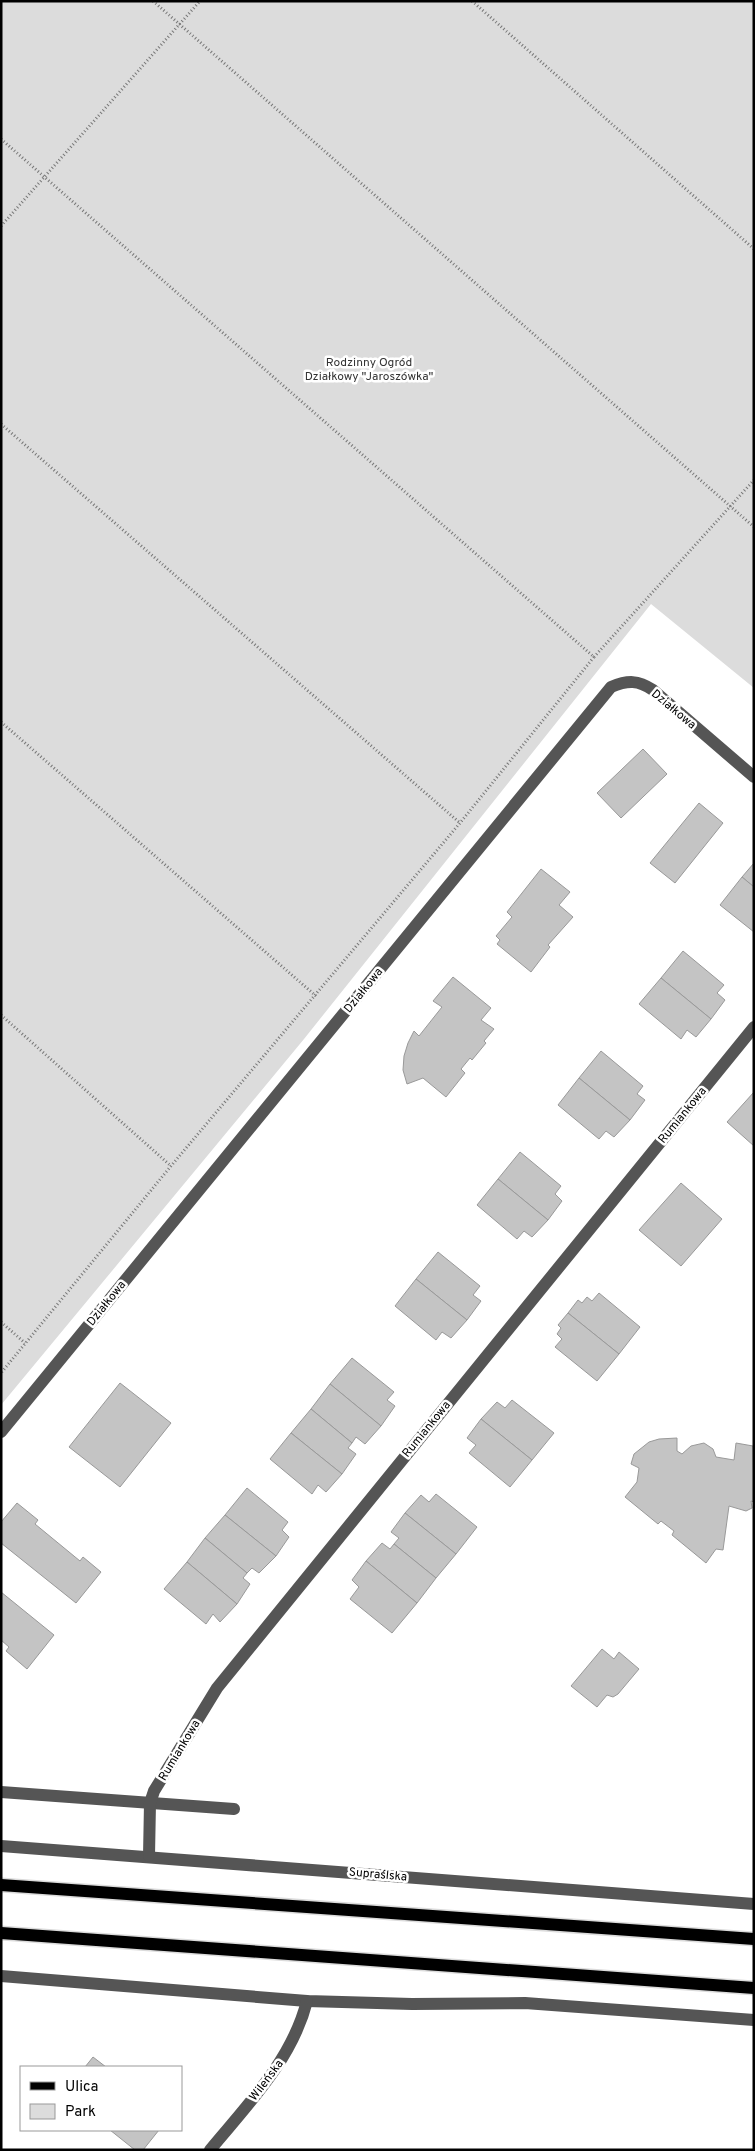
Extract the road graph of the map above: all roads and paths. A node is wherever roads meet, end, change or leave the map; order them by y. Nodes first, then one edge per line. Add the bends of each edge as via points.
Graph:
1 (153, 1) edge
2 (200, 1) edge
3 (472, 1) edge
4 (179, 24) junction
5 (1, 139) edge
6 (45, 177) junction
7 (1, 226) edge
8 (754, 249) edge
9 (1, 424) edge
10 (754, 480) edge
11 (730, 507) junction
12 (754, 527) edge
13 (594, 656) junction
14 (1, 722) edge
15 (754, 777) edge
16 (460, 823) junction
17 (316, 996) junction
18 (1, 1015) edge
19 (754, 1027) edge
20 (171, 1166) junction
21 (1, 1322) edge
22 (25, 1343) junction
23 (1, 1373) edge
24 (1, 1432) edge
25 (1, 1792) edge
26 (150, 1803) junction
27 (234, 1808) dead end
28 (1, 1846) edge
29 (149, 1856) junction
30 (1, 1884) edge
31 (754, 1904) edge
32 (1, 1933) edge
33 (754, 1939) edge
34 (1, 1976) edge
35 (754, 1988) edge
36 (307, 2001) junction
37 (754, 2020) edge
38 (210, 2150) edge

1 - 4 path
2 - 4 path
3 - 8 path
4 - 6 path
4 - 11 path
5 - 6 path
6 - 7 path
6 - 13 path
9 - 16 path
10 - 11 path
11 - 12 path
11 - 13 path
13 - 16 path
14 - 17 path
15 - 24 street, Działkowa via 641,682 624,681 611,687
16 - 17 path
17 - 20 path
18 - 20 path
19 - 26 street, Rumiankowa via 217,1688 154,1791
20 - 22 path
21 - 22 path
22 - 23 path
25 - 26 street
26 - 27 street
26 - 29 street, Rumiankowa
28 - 29 street, Supraślska
29 - 31 street, Supraślska
30 - 33 main road
32 - 35 main road
34 - 36 street
36 - 37 street via 525,2004
36 - 38 street, Wileńska via 302,2019 278,2067

